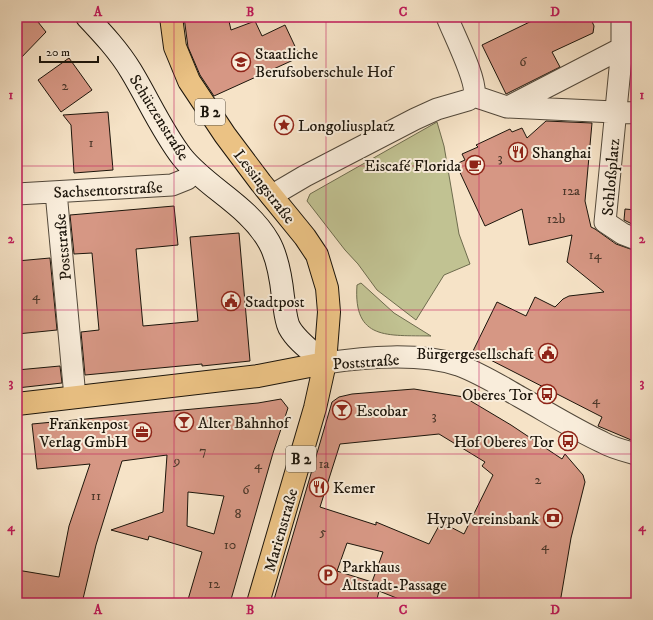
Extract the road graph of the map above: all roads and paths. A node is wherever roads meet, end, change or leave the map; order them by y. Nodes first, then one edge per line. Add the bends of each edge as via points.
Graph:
1 (87, 17) edge
2 (171, 17) edge
3 (447, 17) edge
4 (607, 17) edge
5 (622, 17) edge
6 (622, 48) junction
7 (474, 96) junction
8 (507, 107) junction
9 (626, 112) edge
10 (195, 171) junction
11 (56, 192) junction
12 (17, 194) edge
13 (271, 196) junction
14 (629, 236) edge
15 (325, 363) junction
16 (75, 397) junction
17 (17, 404) edge
18 (636, 454) edge
19 (258, 603) edge

1 - 10 street, Schützenstraße via 105,36 130,70 174,146
2 - 13 main road, Lessingstraße / B 2 via 175,48 189,81 225,135
3 - 7 street via 471,75
4 - 6 street
5 - 6 street, Schloßplatz
6 - 8 street
6 - 9 street, Schloßplatz
7 - 8 street
7 - 13 street via 421,116 304,176
8 - 9 street
9 - 14 street, Schloßplatz via 605,222
10 - 11 street, Sachsentorstraße via 187,179 172,185
10 - 15 street, Schützenstraße via 221,191 259,227 275,257 289,326 299,340
11 - 12 street, Sachsentorstraße
11 - 16 street, Poststraße
13 - 15 main road, Lessingstraße / B 2 via 305,236 317,256 323,274 329,312
15 - 16 main road, Poststraße via 258,376
15 - 18 street, Poststraße via 409,358 456,365 483,376 603,443
15 - 19 main road, Marienstraße / B 2 via 312,420
16 - 17 main road, Poststraße

